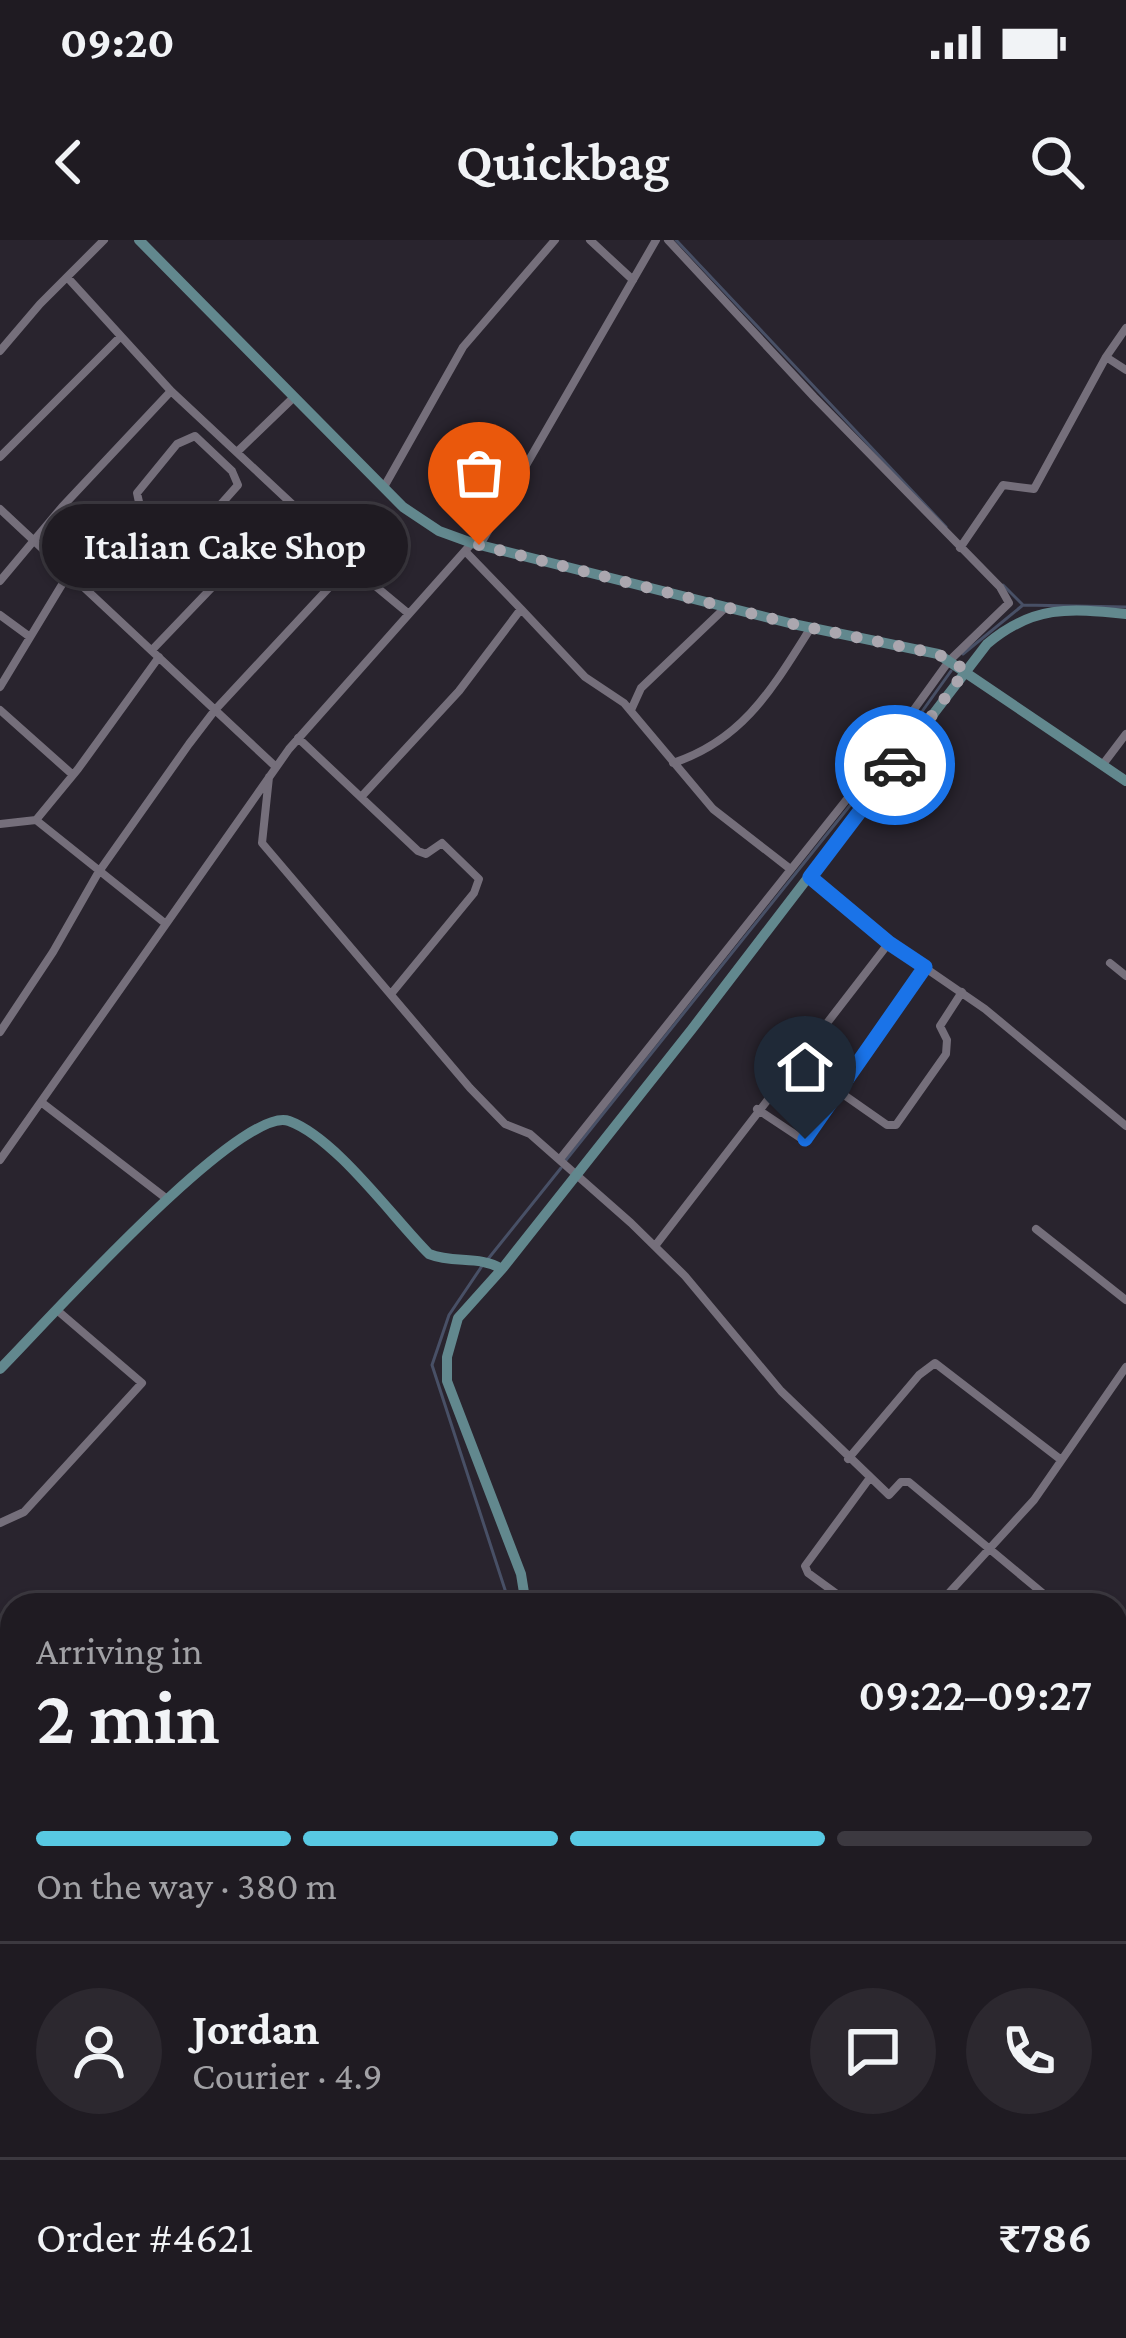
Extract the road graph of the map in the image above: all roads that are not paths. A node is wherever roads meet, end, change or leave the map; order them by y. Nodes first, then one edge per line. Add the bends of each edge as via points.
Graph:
1 (104, 240) edge
2 (139, 240) edge
3 (555, 240) edge
4 (590, 240) edge
5 (656, 240) edge
6 (668, 240) edge
7 (67, 277) junction
8 (633, 280) junction
9 (1126, 328) edge
10 (120, 337) junction
11 (0, 351) edge
12 (1106, 357) junction
13 (1126, 370) edge
14 (171, 391) junction
15 (292, 399) junction
16 (241, 455) junction
17 (0, 457) edge
18 (232, 472) junction
19 (383, 489) junction
20 (292, 504) junction
21 (0, 509) edge
22 (155, 528) junction
23 (33, 540) junction
24 (962, 545) junction
25 (472, 546) junction
26 (350, 566) junction
27 (69, 573) junction
28 (0, 581) edge
29 (88, 591) junction
30 (727, 606) junction
31 (521, 609) junction
32 (409, 614) junction
33 (1126, 614) edge
34 (0, 615) edge
35 (811, 627) junction
36 (30, 637) junction
37 (155, 654) junction
38 (949, 661) junction
39 (966, 670) junction
40 (0, 687) edge
41 (0, 710) edge
42 (215, 710) junction
43 (630, 710) junction
44 (1126, 734) edge
45 (298, 738) junction
46 (673, 763) junction
47 (1104, 764) junction
48 (276, 767) junction
49 (73, 775) junction
50 (269, 777) junction
51 (1126, 781) edge
52 (362, 796) junction
53 (36, 820) junction
54 (0, 824) edge
55 (789, 868) junction
56 (98, 873) junction
57 (810, 877) junction
58 (166, 924) junction
59 (889, 943) junction
60 (1110, 964) dead end
61 (925, 967) junction
62 (1126, 976) edge
63 (962, 992) junction
64 (391, 994) junction
65 (0, 1032) edge
66 (790, 1066) junction
67 (835, 1094) junction
68 (41, 1102) junction
69 (757, 1108) junction
70 (1126, 1126) edge
71 (0, 1160) edge
72 (560, 1160) junction
73 (574, 1171) junction
74 (167, 1199) junction
75 (1036, 1228) dead end
76 (655, 1246) junction
77 (494, 1264) junction
78 (1126, 1300) edge
79 (58, 1311) junction
80 (1126, 1367) edge
81 (0, 1369) edge
82 (848, 1459) junction
83 (1060, 1459) junction
84 (869, 1479) junction
85 (0, 1523) edge
86 (993, 1548) junction
87 (524, 1593) edge
88 (836, 1593) edge
89 (950, 1593) edge
90 (1044, 1593) edge

1 - 7 street
2 - 15 street
3 - 19 street via 463,347
4 - 8 street
5 - 8 street
6 - 24 street
7 - 10 street
7 - 11 street
8 - 25 street
9 - 12 street
10 - 14 street
10 - 17 street
12 - 13 street
12 - 24 street via 1034,489 1003,485
14 - 16 street
14 - 23 street
15 - 16 street
15 - 19 street
16 - 18 street
16 - 20 street
18 - 22 street via 235,492 190,539 179,544
18 - 22 street via 195,436 185,437 137,493
19 - 25 street
20 - 26 street
20 - 37 street
21 - 23 street
22 - 29 street
23 - 27 street
23 - 28 street
24 - 38 street via 1010,599
25 - 30 street
25 - 31 street
25 - 32 street
26 - 32 street
26 - 42 street
27 - 29 street
27 - 36 street
29 - 37 street
30 - 35 street
30 - 43 street via 641,688
31 - 43 street
31 - 52 street via 459,692
32 - 45 street
33 - 39 street via 1081,609 1025,617
34 - 36 street
35 - 38 street
35 - 46 street via 743,722 713,748
36 - 40 street
37 - 42 street
37 - 49 street
38 - 39 street
38 - 55 street
39 - 47 street
39 - 57 street
41 - 49 street
42 - 48 street
42 - 56 street
43 - 46 street
44 - 47 street
45 - 48 street
45 - 52 street
46 - 55 street via 712,809
47 - 51 street
48 - 50 street
49 - 53 street
50 - 58 street
50 - 64 street via 262,843
52 - 64 street via 418,851 442,843 478,879
53 - 54 street
53 - 56 street
55 - 72 street
56 - 58 street
56 - 65 street
57 - 59 street
57 - 73 street
58 - 68 street
59 - 61 street
59 - 66 street
60 - 62 street
61 - 63 street
61 - 67 street
63 - 67 street via 941,1020 946,1054 896,1125
63 - 70 street
64 - 72 street via 505,1124
66 - 67 street
66 - 69 street
67 - 69 street via 805,1139
68 - 71 street
68 - 74 street
69 - 76 street
72 - 73 street
73 - 76 street
73 - 77 street
74 - 77 street via 243,1134 290,1121 340,1156 430,1254
74 - 79 street
75 - 78 street
76 - 82 street
77 - 87 street via 458,1318 448,1381
79 - 81 street
79 - 85 street via 142,1383 24,1512
80 - 83 street
82 - 83 street via 935,1363
82 - 84 street
83 - 86 street
84 - 86 street via 889,1495 907,1481
84 - 88 street via 805,1566
86 - 89 street
86 - 90 street

